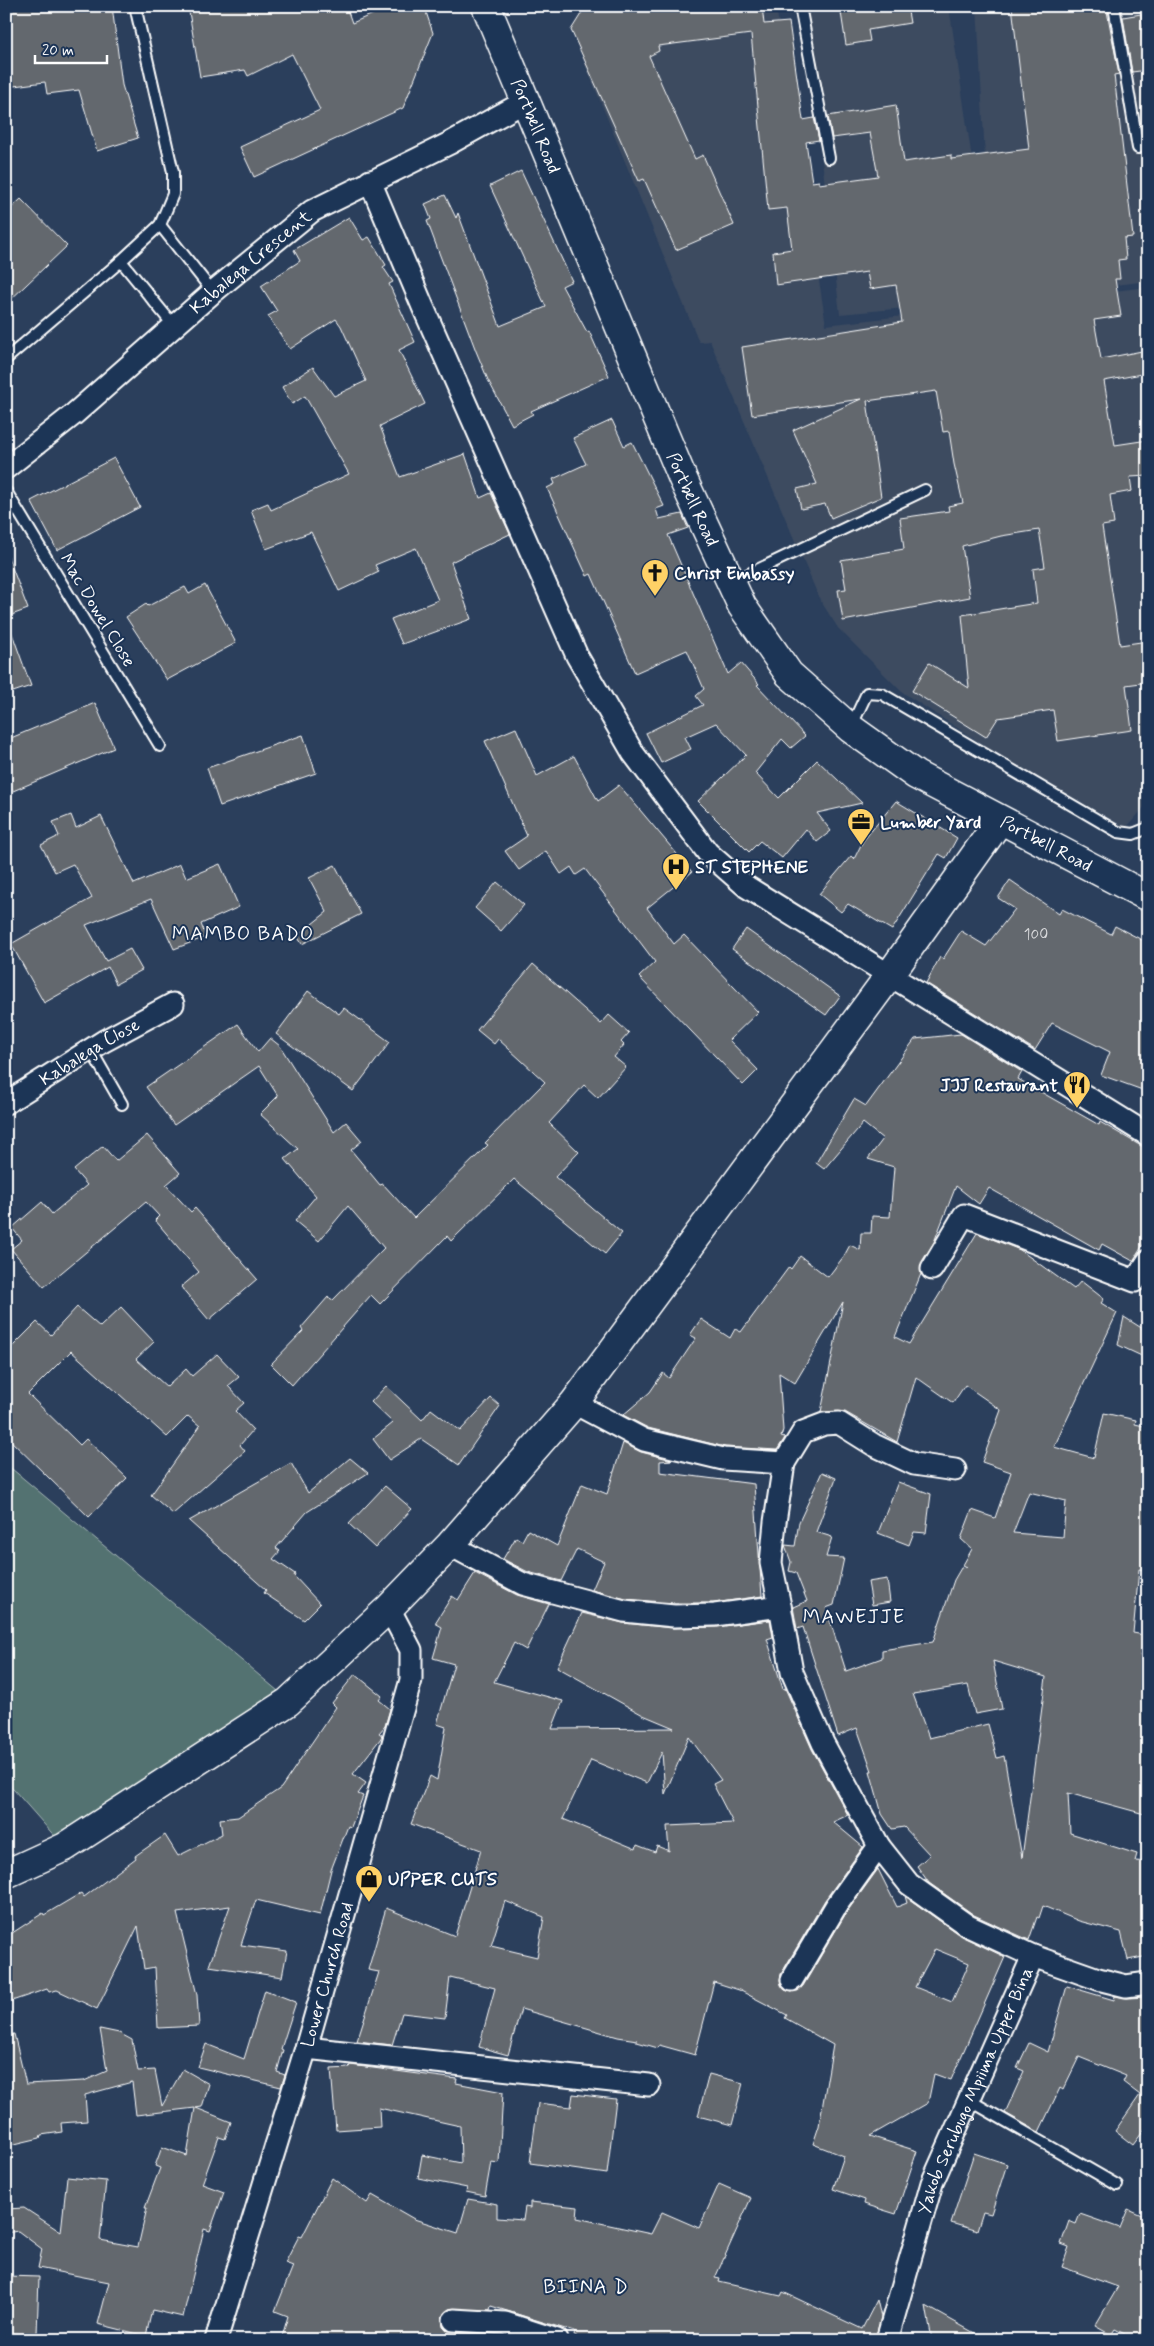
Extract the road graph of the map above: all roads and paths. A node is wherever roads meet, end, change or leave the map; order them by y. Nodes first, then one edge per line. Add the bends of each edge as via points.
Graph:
1 (135, 6) edge
2 (486, 6) edge
3 (800, 6) edge
4 (1114, 6) edge
5 (526, 101) junction
6 (1138, 148) dead end
7 (829, 158) dead end
8 (370, 181) junction
9 (160, 225) junction
10 (121, 260) junction
11 (213, 292) junction
12 (174, 326) junction
13 (6, 359) edge
14 (6, 468) edge
15 (925, 490) dead end
16 (6, 491) edge
17 (731, 583) junction
18 (850, 728) junction
19 (160, 746) dead end
20 (1000, 820) junction
21 (1148, 828) edge
22 (1148, 897) edge
23 (889, 976) junction
24 (173, 1004) dead end
25 (91, 1050) junction
26 (6, 1103) edge
27 (122, 1104) dead end
28 (1148, 1135) edge
29 (1148, 1261) edge
30 (932, 1269) dead end
31 (574, 1403) junction
32 (784, 1463) junction
33 (955, 1470) dead end
34 (450, 1544) junction
35 (780, 1606) junction
36 (389, 1608) junction
37 (879, 1846) junction
38 (6, 1874) edge
39 (1033, 1956) junction
40 (792, 1980) dead end
41 (1148, 1983) edge
42 (306, 2048) junction
43 (650, 2085) dead end
44 (969, 2100) junction
45 (1117, 2185) dead end
46 (454, 2320) dead end
47 (216, 2340) edge
48 (556, 2340) edge
49 (887, 2340) edge

1 - 9 lane via 173,172 173,194
2 - 5 main road, Portbell Road
3 - 7 lane
4 - 6 lane
5 - 8 street, Kabalega Crescent via 450,143
5 - 17 main road, Portbell Road via 683,479
8 - 11 street, Kabalega Crescent via 312,211
8 - 23 street via 578,656 633,753 714,858 747,886
9 - 10 lane
9 - 11 lane
10 - 12 lane
10 - 13 lane
11 - 12 street, Kabalega Crescent
12 - 14 street, Kabalega Crescent via 73,415
15 - 17 lane
16 - 19 lane, Mac Dowel Close
17 - 18 main road, Portbell Road via 742,606 789,674
18 - 20 main road, Portbell Road via 916,775
18 - 21 lane via 867,693 882,694 1118,832 1133,834
20 - 22 main road, Portbell Road
20 - 23 main road
23 - 28 street
23 - 31 main road
24 - 25 street, Kabalega Close
25 - 26 street, Kabalega Close
25 - 27 lane
29 - 30 street via 1135,1282 964,1215
31 - 32 street via 644,1440 723,1459
31 - 34 main road
32 - 33 street via 804,1432 824,1424 839,1423 874,1445 914,1464
32 - 35 street via 771,1563
34 - 35 street via 523,1584 624,1611 674,1616 715,1615
34 - 36 main road
35 - 37 street via 792,1672 823,1742
36 - 38 main road via 288,1702 64,1847
36 - 42 street, Lower Church Road via 411,1650 411,1680
37 - 39 street via 909,1884 968,1926
37 - 40 street via 836,1906
39 - 41 street, Yakob Serubugo Mpiima Upper Bina via 1126,1986
39 - 44 street, Yakob Serubugo Mpiima Upper Bina
42 - 43 street
42 - 47 street, Lower Church Road
44 - 45 lane
44 - 49 street, Yakob Serubugo Mpiima Upper Bina via 932,2184
46 - 48 street via 505,2323

